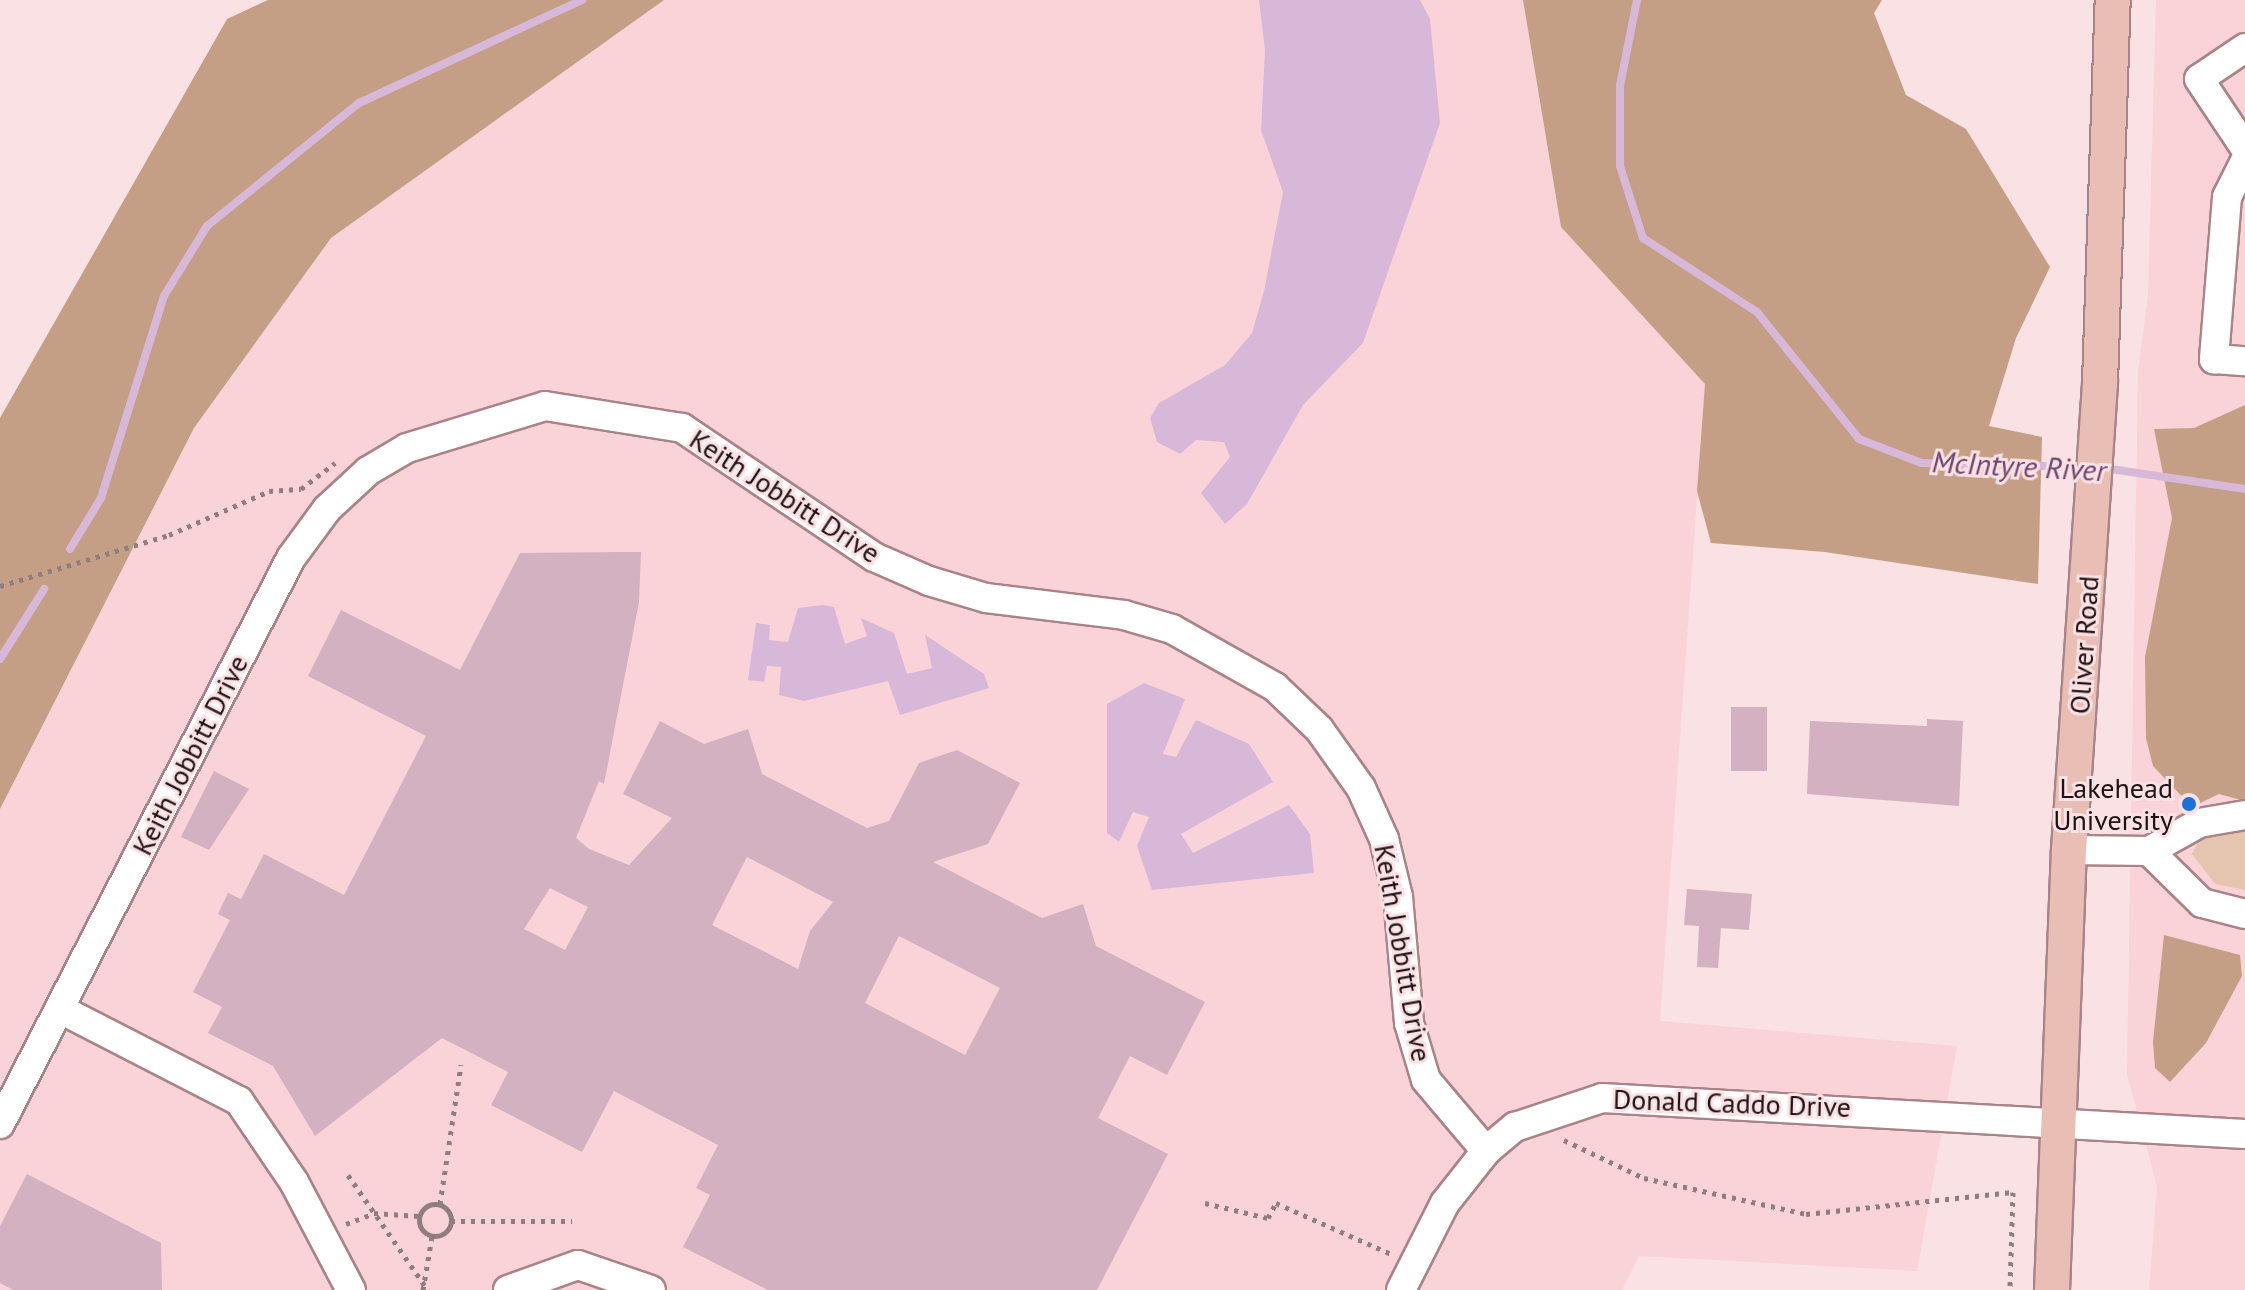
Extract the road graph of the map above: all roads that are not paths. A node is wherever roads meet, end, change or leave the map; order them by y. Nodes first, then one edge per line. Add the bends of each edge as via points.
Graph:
1 (2113, 0) edge
2 (2245, 48) edge
3 (2245, 148) edge
4 (2245, 161) edge
5 (2245, 361) edge
6 (2245, 815) edge
7 (2069, 850) junction
8 (2149, 851) junction
9 (2245, 914) edge
10 (60, 1009) junction
11 (2060, 1123) junction
12 (0, 1124) edge
13 (2245, 1134) edge
14 (1486, 1151) junction
15 (351, 1290) edge
16 (508, 1290) edge
17 (651, 1290) edge
18 (1401, 1290) edge
19 (2052, 1290) edge

1 - 7 main road, Oliver Road via 2093,531
2 - 3 street via 2199,79
4 - 5 street via 2227,197 2214,359
6 - 8 street via 2199,823
7 - 8 street
7 - 11 main road, Oliver Road
8 - 9 street via 2202,903
10 - 12 street, Keith Jobbitt Drive
10 - 14 street, Keith Jobbitt Drive via 291,558 327,509 368,471 441,432 545,406 596,409 682,428 874,557 929,581 986,598 1136,618 1172,629 1275,687 1319,729 1361,788 1384,839 1398,897 1409,1023 1426,1080
10 - 15 street via 239,1101
11 - 13 street, Donald Caddo Drive
11 - 14 street, Donald Caddo Drive via 1602,1098 1515,1127
11 - 19 main road, Oliver Road
14 - 18 street, Donald Caddo Drive via 1445,1203
16 - 17 street via 578,1265

